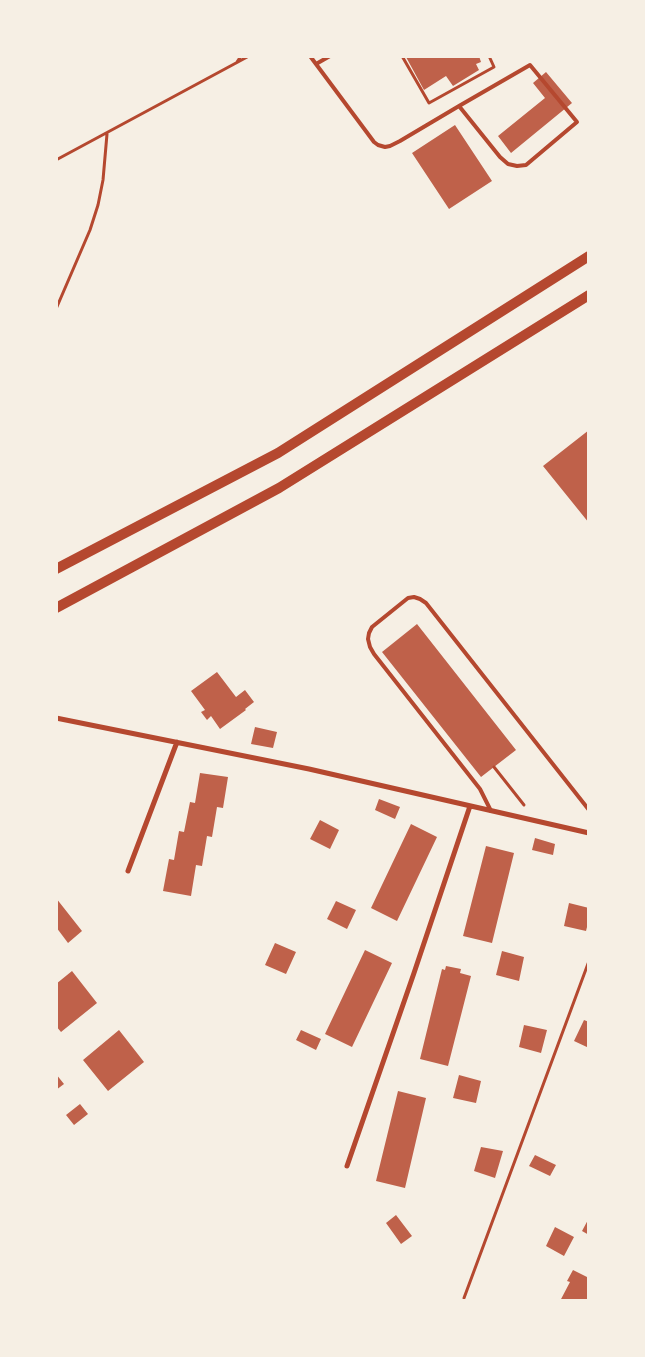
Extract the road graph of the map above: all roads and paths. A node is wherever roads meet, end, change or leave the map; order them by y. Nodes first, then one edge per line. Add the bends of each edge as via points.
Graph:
1 (241, 56) edge
2 (249, 56) edge
3 (310, 56) edge
4 (330, 56) edge
5 (402, 56) edge
6 (489, 56) edge
7 (237, 63) junction
8 (316, 64) junction
9 (460, 106) junction
10 (107, 134) junction
11 (56, 160) edge
12 (589, 256) edge
13 (589, 295) edge
14 (56, 309) edge
15 (56, 569) edge
16 (56, 608) edge
17 (56, 718) edge
18 (177, 742) junction
19 (494, 767) dead end
20 (470, 806) junction
21 (526, 807) dead end
22 (589, 810) edge
23 (491, 811) junction
24 (589, 832) edge
25 (128, 871) dead end
26 (589, 961) edge
27 (347, 1166) dead end
28 (464, 1298) dead end

1 - 7 path
2 - 7 path
3 - 8 lane
4 - 8 lane
5 - 6 path via 428,103 494,67
7 - 10 path
8 - 9 lane via 378,145 390,146
9 - 9 lane via 530,65 577,122 526,165 517,166 508,164 500,156
10 - 11 path
10 - 14 path via 98,205
12 - 15 main road via 278,453
13 - 16 main road via 279,488
17 - 18 street
18 - 20 street
18 - 25 street
19 - 21 path
20 - 23 street
20 - 27 street
22 - 23 lane via 426,603 414,597 408,598 372,627 368,639 370,647 480,788
23 - 24 street
26 - 28 path

